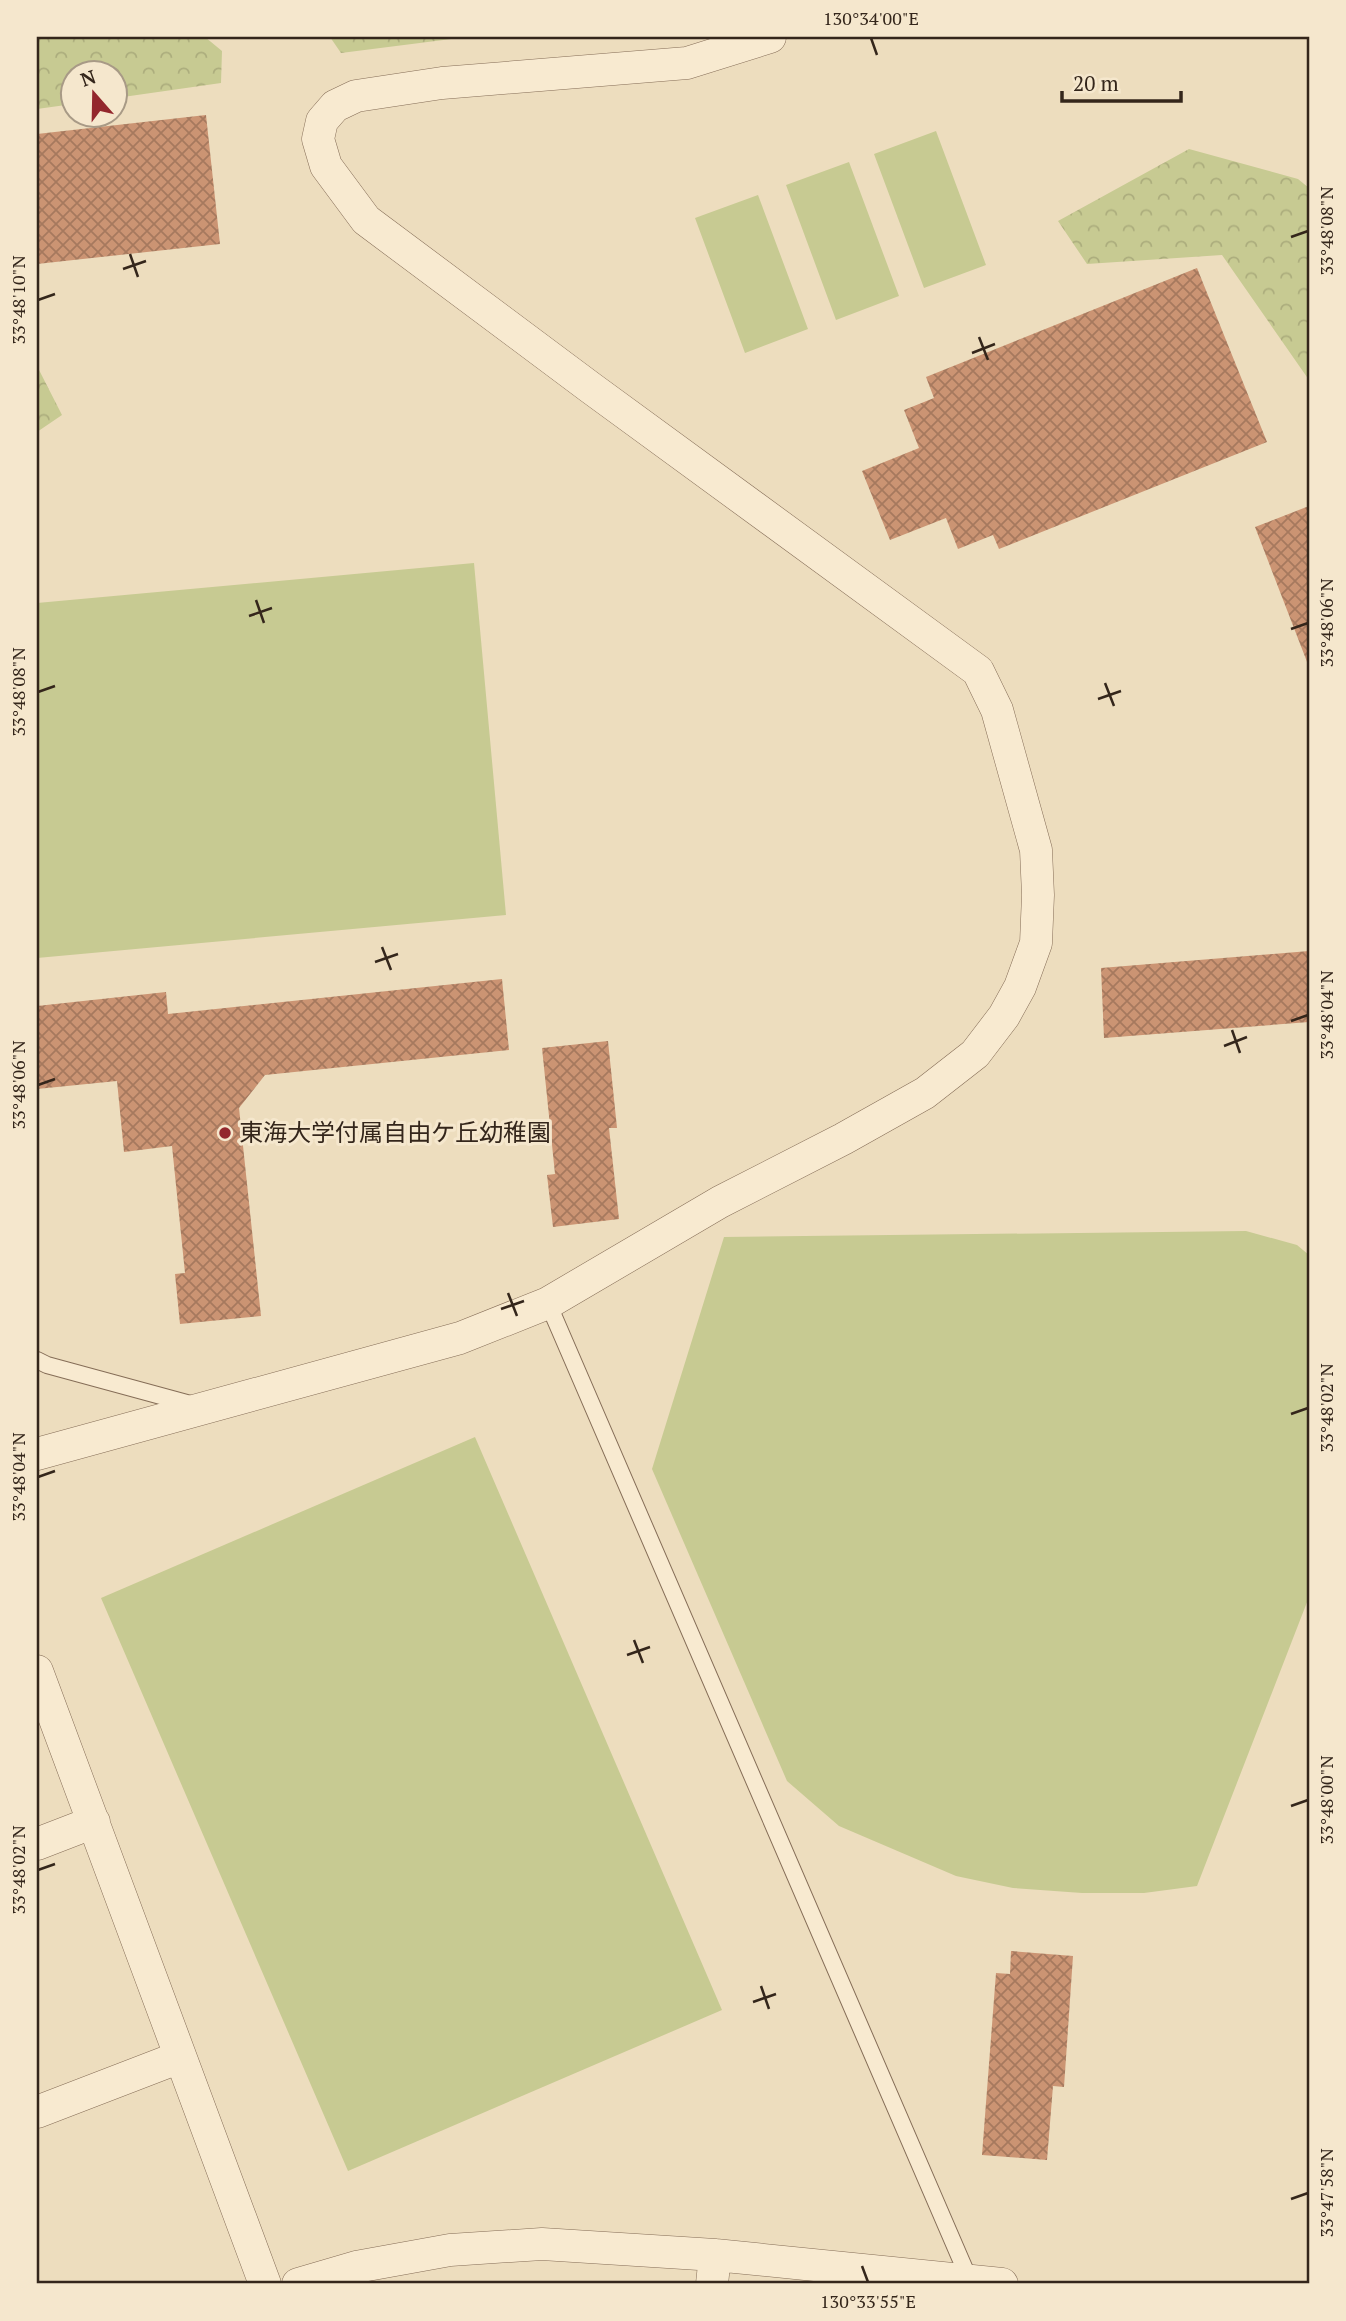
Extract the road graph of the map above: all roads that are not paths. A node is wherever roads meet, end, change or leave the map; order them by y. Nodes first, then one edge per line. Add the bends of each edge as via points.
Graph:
1 (770, 37) edge
2 (548, 1303) junction
3 (37, 1360) edge
4 (206, 1409) junction
5 (37, 1454) edge
6 (37, 1671) edge
7 (94, 1822) junction
8 (37, 1844) edge
9 (180, 2057) junction
10 (37, 2112) edge
11 (713, 2269) edge
12 (970, 2281) junction
13 (265, 2284) edge
14 (298, 2284) edge
15 (1002, 2284) edge

1 - 2 street via 687,62 442,83 356,96 335,106 322,121 318,139 326,166 366,220 978,670 997,710 1036,850 1036,943 1020,987 975,1054 925,1093 720,1202
2 - 4 street via 460,1338
2 - 12 lane
3 - 4 lane
4 - 5 street
6 - 7 street
7 - 8 street
7 - 9 street
9 - 10 street
9 - 13 street
11 - 12 street
11 - 14 street via 542,2244 450,2250 356,2267
12 - 15 street

